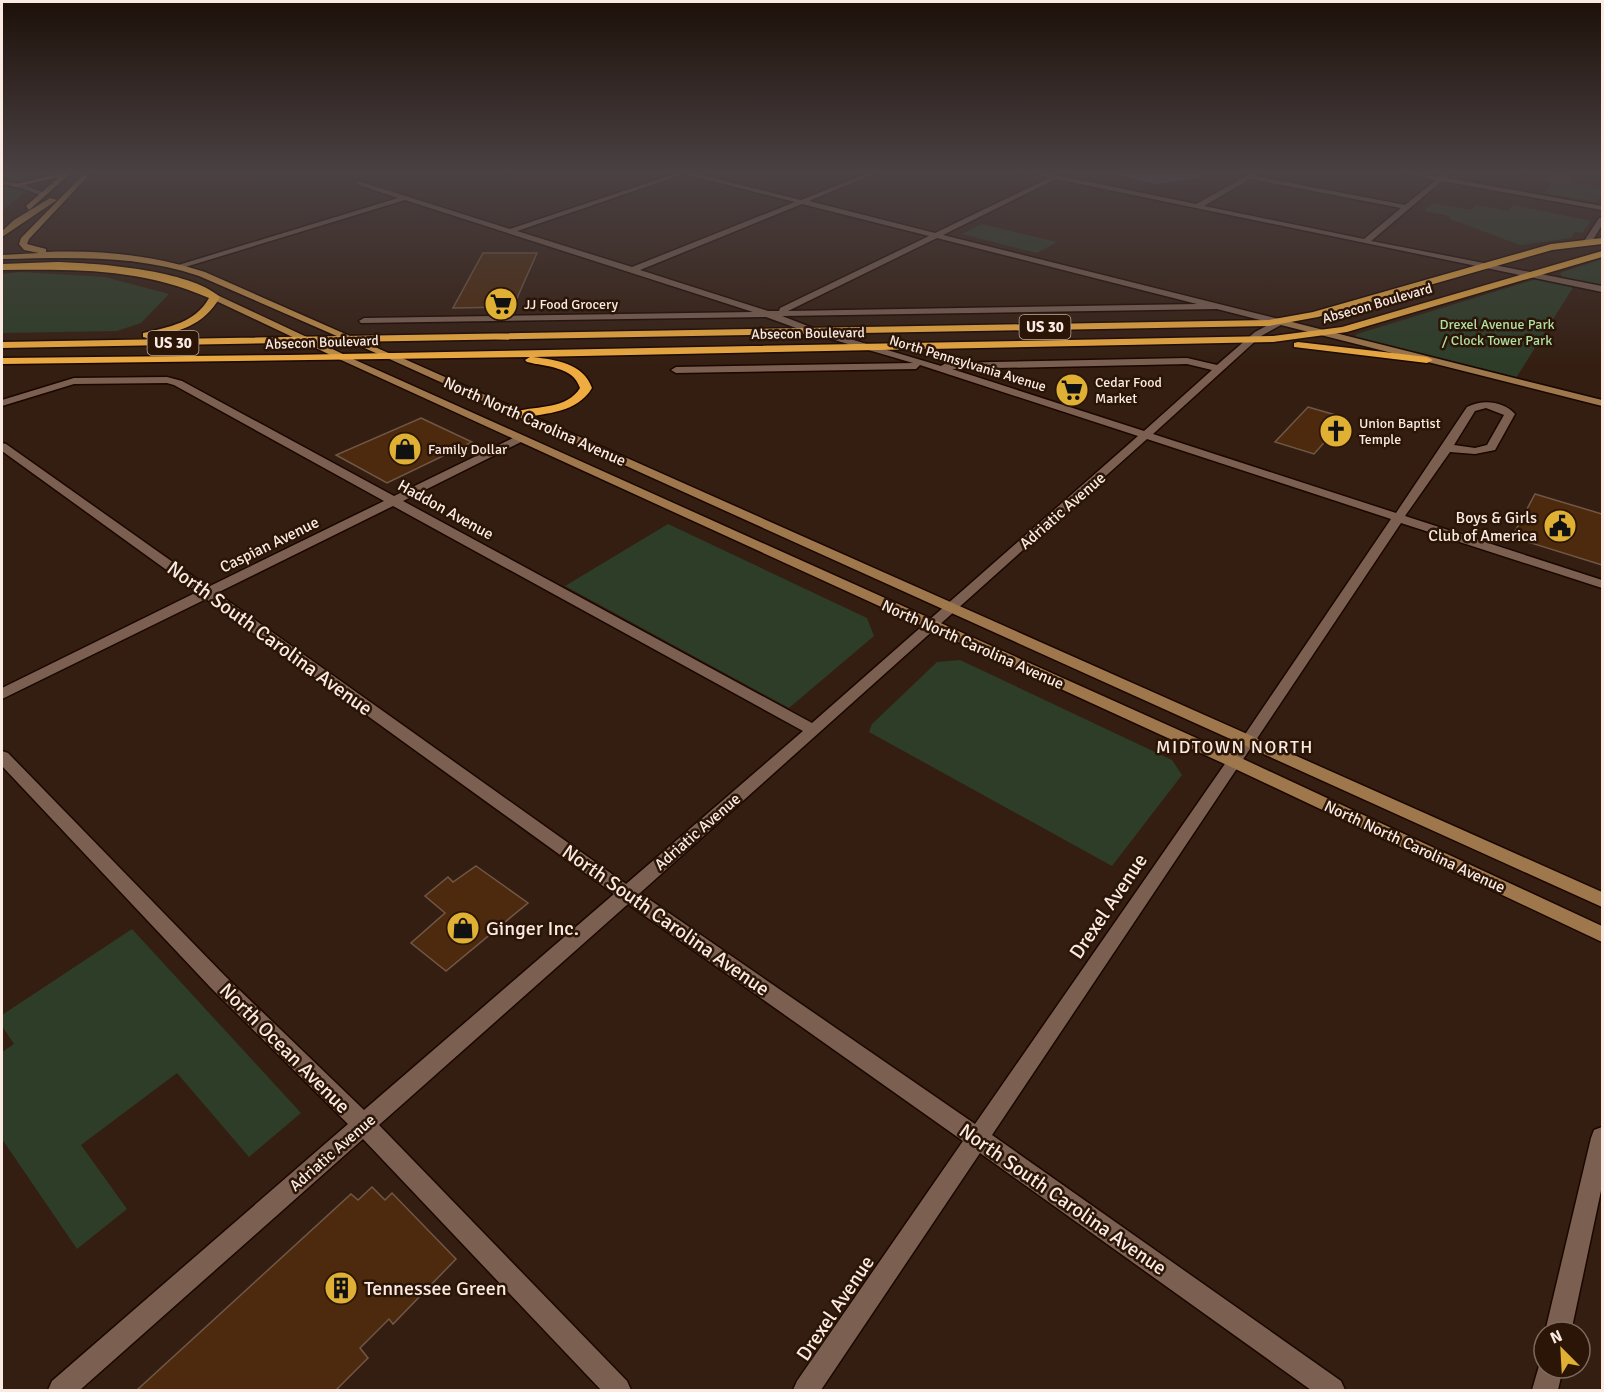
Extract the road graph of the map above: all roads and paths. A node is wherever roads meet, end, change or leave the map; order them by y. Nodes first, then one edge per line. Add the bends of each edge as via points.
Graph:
1 (27, 238) edge
2 (272, 238) edge
3 (532, 238) edge
4 (711, 238) edge
5 (930, 238) edge
6 (948, 238) edge
7 (1346, 238) edge
8 (1370, 238) edge
9 (1590, 238) edge
10 (1588, 241) junction
11 (1602, 241) edge
12 (1365, 242) junction
13 (1602, 254) edge
14 (118, 256) junction
15 (2, 259) edge
16 (179, 266) junction
17 (1484, 266) junction
18 (2, 267) edge
19 (633, 270) junction
20 (134, 272) junction
21 (1530, 274) junction
22 (1602, 288) edge
23 (215, 297) junction
24 (1220, 306) junction
25 (768, 314) junction
26 (364, 321) dead end
27 (1280, 322) junction
28 (810, 330) junction
29 (1326, 334) junction
30 (351, 339) junction
31 (310, 340) junction
32 (1251, 340) junction
33 (37, 344) junction
34 (2, 345) edge
35 (865, 348) junction
36 (445, 354) junction
37 (388, 355) junction
38 (342, 357) junction
39 (1427, 360) junction
40 (2, 361) edge
41 (933, 366) junction
42 (1221, 369) junction
43 (676, 370) dead end
44 (2, 403) edge
45 (1602, 403) edge
46 (521, 414) junction
47 (1147, 435) junction
48 (519, 439) junction
49 (2, 446) edge
50 (1448, 448) junction
51 (394, 501) junction
52 (1398, 518) junction
53 (1602, 584) edge
54 (207, 593) junction
55 (952, 608) junction
56 (933, 626) junction
57 (2, 694) edge
58 (813, 730) junction
59 (1248, 739) junction
60 (2, 757) edge
61 (1235, 762) junction
62 (628, 893) junction
63 (1602, 900) edge
64 (1602, 934) edge
65 (363, 1124) junction
66 (978, 1139) junction
67 (1601, 1150) edge
68 (1561, 1320) edge
69 (61, 1390) edge
70 (618, 1390) edge
71 (806, 1390) edge
72 (1332, 1390) edge

1 - 14 main road via 23,244 27,248 45,252
2 - 16 street
3 - 19 street, North Pennsylvania Avenue
4 - 19 street
5 - 25 street via 795,305
6 - 24 street
7 - 12 street
8 - 12 street
9 - 10 street
10 - 11 highway, Absecon Boulevard
10 - 17 highway, Absecon Boulevard
12 - 17 street
13 - 21 highway, Absecon Boulevard
14 - 15 main road
14 - 16 main road
15 - 20 main road via 79,263
16 - 30 main road
17 - 21 street
17 - 27 highway, Absecon Boulevard
18 - 20 highway via 66,266
19 - 25 street, North Pennsylvania Avenue
20 - 23 highway via 187,284
21 - 22 street
21 - 29 highway, Absecon Boulevard
23 - 31 main road
23 - 33 highway via 204,315 164,332
24 - 25 street, Absecon Boulevard
24 - 27 street
25 - 26 street, Absecon Boulevard
25 - 28 street, North Pennsylvania Avenue
27 - 28 highway, Absecon Boulevard / US 30
27 - 29 street
27 - 32 street, Adriatic Avenue
28 - 30 highway, Absecon Boulevard / US 30
28 - 35 street, North Pennsylvania Avenue
29 - 32 highway, Absecon Boulevard / US 30
29 - 39 street
30 - 31 highway, Absecon Boulevard / US 30
30 - 37 main road
31 - 33 highway, Absecon Boulevard / US 30
31 - 38 main road
32 - 35 highway, Absecon Boulevard / US 30
32 - 39 highway
32 - 42 street, Adriatic Avenue
33 - 34 highway, Absecon Boulevard / US 30
35 - 36 highway, Absecon Boulevard / US 30
35 - 41 street, North Pennsylvania Avenue
36 - 37 highway, Absecon Boulevard / US 30
36 - 46 highway via 543,362 572,371 586,383 585,392 569,403
37 - 38 highway, Absecon Boulevard / US 30
37 - 46 street, North North Carolina Avenue
38 - 40 highway, Absecon Boulevard / US 30
38 - 48 street, North North Carolina Avenue
39 - 45 street
41 - 42 street via 1187,361
41 - 43 street
41 - 47 street, North Pennsylvania Avenue
42 - 47 street, Adriatic Avenue
44 - 51 street, Haddon Avenue via 82,381 167,380
46 - 55 street, North North Carolina Avenue
47 - 52 street, North Pennsylvania Avenue
47 - 55 street, Adriatic Avenue
48 - 51 street, Caspian Avenue
48 - 56 street, North North Carolina Avenue
49 - 54 street, North South Carolina Avenue
50 - 50 street, Drexel Avenue via 1491,448 1510,414 1488,404 1475,406
50 - 52 street, Drexel Avenue
51 - 54 street, Caspian Avenue
51 - 58 street, Haddon Avenue
52 - 53 street, North Pennsylvania Avenue
52 - 59 street, Drexel Avenue
54 - 57 street, Caspian Avenue
54 - 62 street, North South Carolina Avenue
55 - 56 street, Adriatic Avenue
55 - 59 street, North North Carolina Avenue
56 - 58 street, Adriatic Avenue
56 - 61 street, North North Carolina Avenue
58 - 62 street, Adriatic Avenue
59 - 61 street, Drexel Avenue
59 - 63 street, North North Carolina Avenue
60 - 65 street, North Ocean Avenue via 218,982
61 - 64 street, North North Carolina Avenue
61 - 66 street, Drexel Avenue
62 - 65 street, Adriatic Avenue
62 - 66 street, North South Carolina Avenue
65 - 69 street, Adriatic Avenue
65 - 70 street, North Ocean Avenue
66 - 71 street, Drexel Avenue
66 - 72 street, North South Carolina Avenue
67 - 68 street

